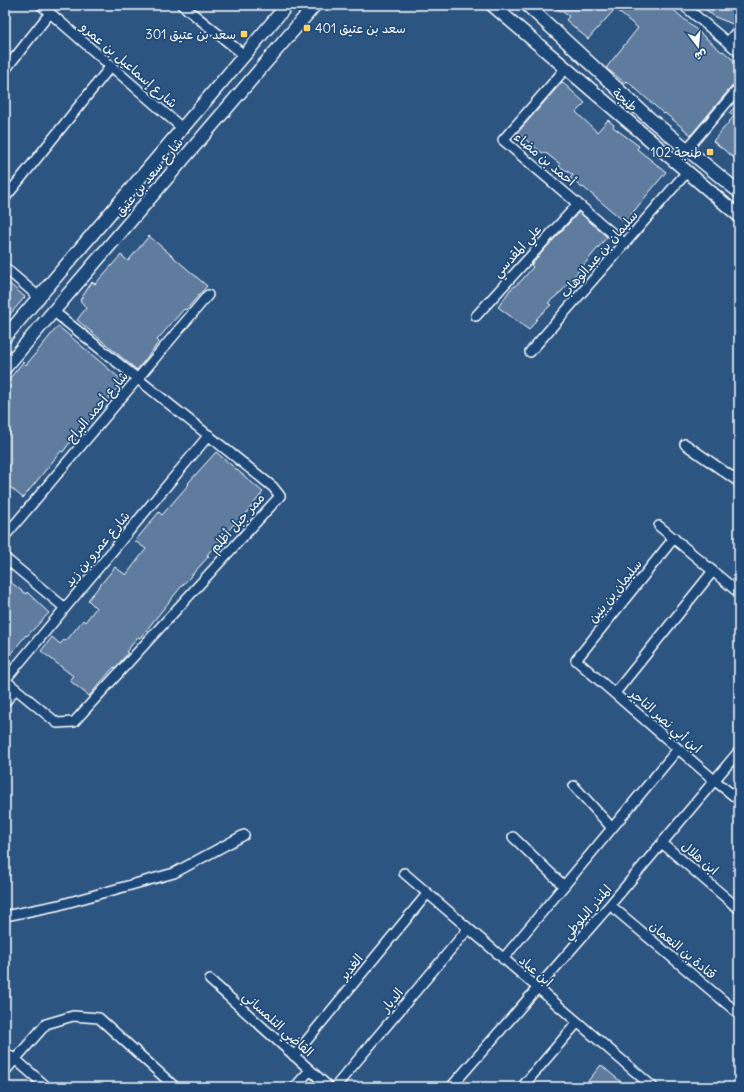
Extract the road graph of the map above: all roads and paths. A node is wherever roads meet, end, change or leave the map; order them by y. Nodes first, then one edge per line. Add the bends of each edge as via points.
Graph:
1 (41, 5) edge
2 (182, 5) edge
3 (287, 5) edge
4 (315, 5) edge
5 (492, 5) edge
6 (527, 5) edge
7 (684, 5) edge
8 (50, 13) junction
9 (739, 29) edge
10 (728, 42) junction
11 (739, 52) edge
12 (244, 55) junction
13 (111, 66) junction
14 (566, 68) junction
15 (5, 70) edge
16 (739, 88) edge
17 (182, 128) junction
18 (687, 149) junction
19 (688, 172) junction
20 (739, 192) edge
21 (5, 198) edge
22 (578, 204) junction
23 (739, 216) edge
24 (625, 244) junction
25 (5, 268) edge
26 (208, 295) dead end
27 (39, 297) junction
28 (53, 311) junction
29 (476, 316) dead end
30 (5, 337) edge
31 (530, 352) dead end
32 (5, 368) edge
33 (138, 378) junction
34 (209, 435) junction
35 (685, 444) dead end
36 (739, 482) edge
37 (659, 526) dead end
38 (5, 536) edge
39 (674, 538) junction
40 (5, 558) edge
41 (713, 571) junction
42 (739, 592) edge
43 (65, 608) junction
44 (576, 660) joint
45 (5, 680) edge
46 (16, 690) junction
47 (614, 693) junction
48 (5, 702) edge
49 (678, 749) junction
50 (739, 751) edge
51 (714, 780) junction
52 (574, 786) dead end
53 (739, 800) edge
54 (612, 828) junction
55 (244, 835) dead end
56 (513, 837) dead end
57 (662, 843) junction
58 (404, 873) dead end
59 (564, 886) junction
60 (427, 894) junction
61 (610, 905) junction
62 (739, 909) edge
63 (5, 916) edge
64 (468, 929) junction
65 (503, 959) junction
66 (210, 980) dead end
67 (537, 989) junction
68 (739, 1014) edge
69 (577, 1023) junction
70 (5, 1053) edge
71 (294, 1056) junction
72 (15, 1059) junction
73 (310, 1070) junction
74 (5, 1072) edge
75 (644, 1080) junction
76 (47, 1087) edge
77 (175, 1087) edge
78 (295, 1087) edge
79 (329, 1087) edge
80 (335, 1087) edge
81 (451, 1087) edge
82 (522, 1087) edge
83 (637, 1087) edge
84 (653, 1087) edge

1 - 8 street, شارع إسماعيل بن عمرو
2 - 12 street
3 - 12 street, شارع سعد بن عتيق
4 - 28 street, شارع سعد بن عتيق
5 - 14 street, طنجة
6 - 18 street, طنجة via 649,118
7 - 10 street
8 - 13 street, شارع إسماعيل بن عمرو
8 - 15 street
9 - 10 street
10 - 11 street
12 - 17 street, شارع سعد بن عتيق
13 - 17 street, شارع إسماعيل بن عمرو
13 - 21 street
14 - 19 street, طنجة
14 - 22 street, أحمد بن مضاء via 503,140
16 - 18 street
17 - 27 street, شارع سعد بن عتيق
18 - 20 street, طنجة
19 - 23 street, طنجة
19 - 24 street, سليمان بن عبدالوهاب
22 - 24 street, أحمد بن مضاء
22 - 29 street, علي المقدسي
24 - 31 street, سليمان بن عبدالوهاب
25 - 27 street
26 - 33 street, شارع أحمد البراج
27 - 30 street, شارع سعد بن عتيق
28 - 32 street, شارع سعد بن عتيق
28 - 33 street, ممر جبل أظلم
33 - 34 street, ممر جبل أظلم
33 - 38 street, شارع أحمد البراج
34 - 43 street, شارع عمرو بن زيد
34 - 46 street, ممر جبل أظلم via 273,487 280,496 74,722 57,723
35 - 36 street
37 - 39 street
39 - 41 street
39 - 44 street, سليمان بن بنين
40 - 43 street
41 - 42 street
41 - 47 street
43 - 45 street, شارع عمرو بن زيد
44 - 47 street, ابن أبي نصر التاجر
45 - 46 street, ممر جبل أظلم
46 - 48 street
47 - 49 street, ابن أبي نصر التاجر
49 - 51 street, ابن أبي نصر التاجر
49 - 54 street
50 - 51 street, المنذر البلوطي
51 - 53 street, ابن أبي نصر التاجر
51 - 57 street, المنذر البلوطي
52 - 54 street
54 - 59 street
55 - 63 street via 174,873 58,905
56 - 59 street
57 - 61 street, المنذر البلوطي
57 - 62 street, ابن هلال
58 - 60 street, ابن عباد
59 - 65 street
60 - 64 street, ابن عباد
60 - 71 street, الغدير
61 - 67 street, المنذر البلوطي
61 - 68 street, قتادة بن النعمان
64 - 65 street, ابن عباد
64 - 80 street, الديار
65 - 67 street, ابن عباد
66 - 71 street, القاضي التلمساني
67 - 69 street, ابن عباد
67 - 81 street, المنذر البلوطي
69 - 75 street, ابن عباد
69 - 82 street
70 - 72 street
71 - 73 street, القاضي التلمساني
72 - 74 street
72 - 76 street
72 - 77 street via 46,1024 73,1016 99,1018
73 - 78 street
73 - 79 street, القاضي التلمساني
75 - 83 street
75 - 84 street, ابن عباد

